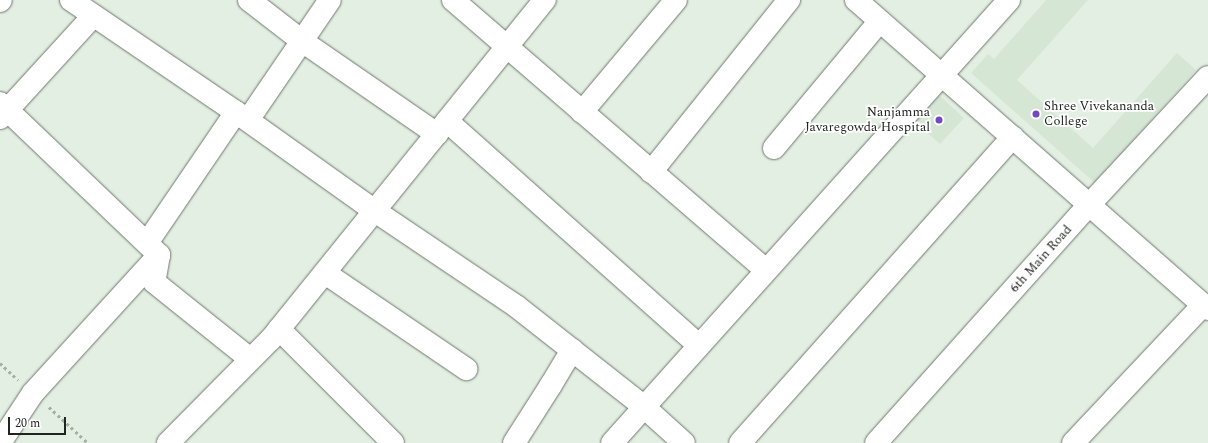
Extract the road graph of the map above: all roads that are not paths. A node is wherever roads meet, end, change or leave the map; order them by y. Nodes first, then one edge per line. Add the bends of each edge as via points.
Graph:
1 (71, 0) edge
2 (249, 0) edge
3 (330, 0) edge
4 (453, 0) edge
5 (545, 0) edge
6 (676, 0) edge
7 (789, 0) edge
8 (856, 0) edge
9 (1001, 3) edge
10 (93, 16) junction
11 (880, 21) junction
12 (302, 40) junction
13 (507, 46) junction
14 (941, 75) junction
15 (1208, 77) edge
16 (2, 111) edge
17 (582, 112) junction
18 (242, 116) junction
19 (442, 127) junction
20 (1013, 137) junction
21 (774, 148) dead end
22 (651, 172) junction
23 (1090, 204) junction
24 (375, 211) junction
25 (153, 249) junction
26 (766, 270) junction
27 (325, 273) junction
28 (1205, 307) edge
29 (279, 329) junction
30 (698, 345) junction
31 (572, 350) junction
32 (250, 359) junction
33 (466, 369) dead end
34 (643, 406) junction
35 (0, 443) edge
36 (168, 443) edge
37 (393, 443) edge
38 (514, 443) edge
39 (612, 443) edge
40 (684, 443) edge
41 (740, 443) edge
42 (876, 443) edge
43 (1073, 443) edge

1 - 10 street
2 - 12 street
3 - 12 street
4 - 13 street
5 - 13 street
6 - 17 street
7 - 22 street
8 - 11 street
9 - 14 street
10 - 16 street
10 - 18 street
11 - 14 street
11 - 21 street
12 - 18 street
12 - 19 street
13 - 17 street
13 - 19 street
14 - 20 street
14 - 26 street
15 - 23 street, 6th Main Road
16 - 25 street
17 - 22 street
18 - 24 street
18 - 25 street
19 - 24 street
19 - 30 street
20 - 23 street
20 - 41 street
22 - 26 street
23 - 28 street
23 - 42 street, 6th Main Road
24 - 27 street
24 - 31 street via 516,306
25 - 32 street via 154,282
25 - 35 street via 33,393
26 - 30 street
27 - 29 street
27 - 33 street
28 - 43 street
29 - 32 street
29 - 37 street
30 - 34 street
31 - 34 street
31 - 38 street
32 - 36 street
34 - 39 street
34 - 40 street

